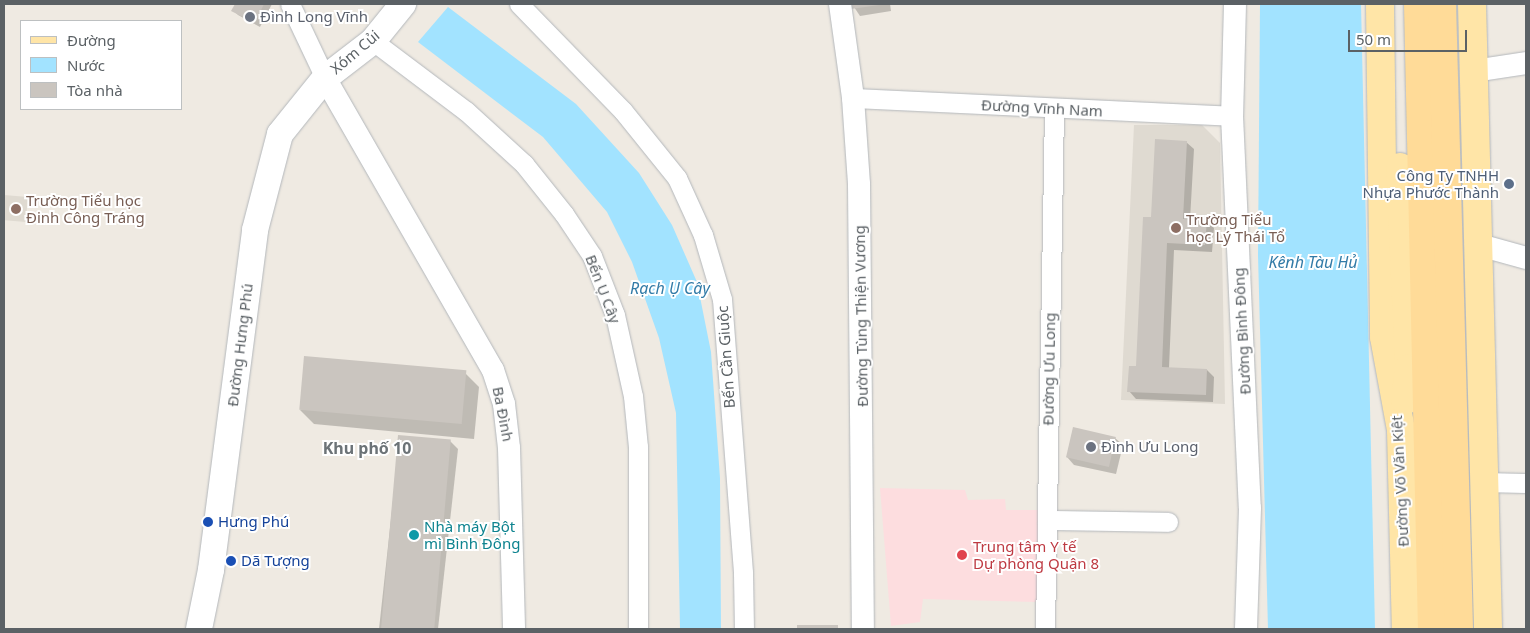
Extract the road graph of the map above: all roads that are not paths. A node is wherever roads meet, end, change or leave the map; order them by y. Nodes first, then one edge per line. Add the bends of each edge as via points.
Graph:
1 (290, 4) edge
2 (403, 4) edge
3 (519, 4) edge
4 (840, 4) edge
5 (1235, 4) edge
6 (1380, 4) edge
7 (1392, 4) edge
8 (1418, 4) edge
9 (1442, 4) edge
10 (1472, 4) edge
11 (373, 41) junction
12 (1526, 63) edge
13 (1474, 71) junction
14 (325, 78) junction
15 (853, 98) junction
16 (1054, 109) junction
17 (1232, 116) junction
18 (1476, 244) junction
19 (1526, 258) edge
20 (1401, 430) junction
21 (1483, 482) junction
22 (1526, 482) edge
23 (1047, 520) junction
24 (1168, 522) dead end
25 (199, 629) edge
26 (514, 629) edge
27 (638, 629) edge
28 (744, 629) edge
29 (863, 629) edge
30 (1045, 629) edge
31 (1246, 629) edge
32 (1406, 629) edge
33 (1432, 629) edge
34 (1459, 629) edge
35 (1488, 629) edge

1 - 14 street
2 - 11 main road, Xóm Củi
3 - 28 street, Bến Cần Giuộc via 623,111 672,172 703,235 722,299
4 - 15 street, Đường Tùng Thiện Vương
5 - 17 street, Đường Bình Đông
6 - 20 main road, Đường Võ Văn Kiệt via 1384,337
7 - 20 main road via 1409,368
8 - 33 highway, Đường Võ Văn Kiệt
9 - 34 highway
10 - 13 main road
11 - 14 main road, Xóm Củi
11 - 27 street, Bến Ụ Cây via 466,111 524,164 592,256 615,315 633,396 638,447
12 - 13 street
13 - 18 main road
14 - 25 main road, Đường Hưng Phú via 280,134 255,230 211,570
14 - 26 street, Ba Đình via 493,370 504,404 509,448
15 - 16 street, Đường Vĩnh Nam
15 - 29 street, Đường Tùng Thiện Vương via 860,233
16 - 17 street, Đường Vĩnh Nam
16 - 23 street, Đường Ưu Long
17 - 31 street, Đường Bình Đông via 1250,508
18 - 19 street
18 - 21 main road
20 - 32 main road, Đường Võ Văn Kiệt
21 - 22 street
21 - 35 main road
23 - 24 street
23 - 30 street, Đường Ưu Long

